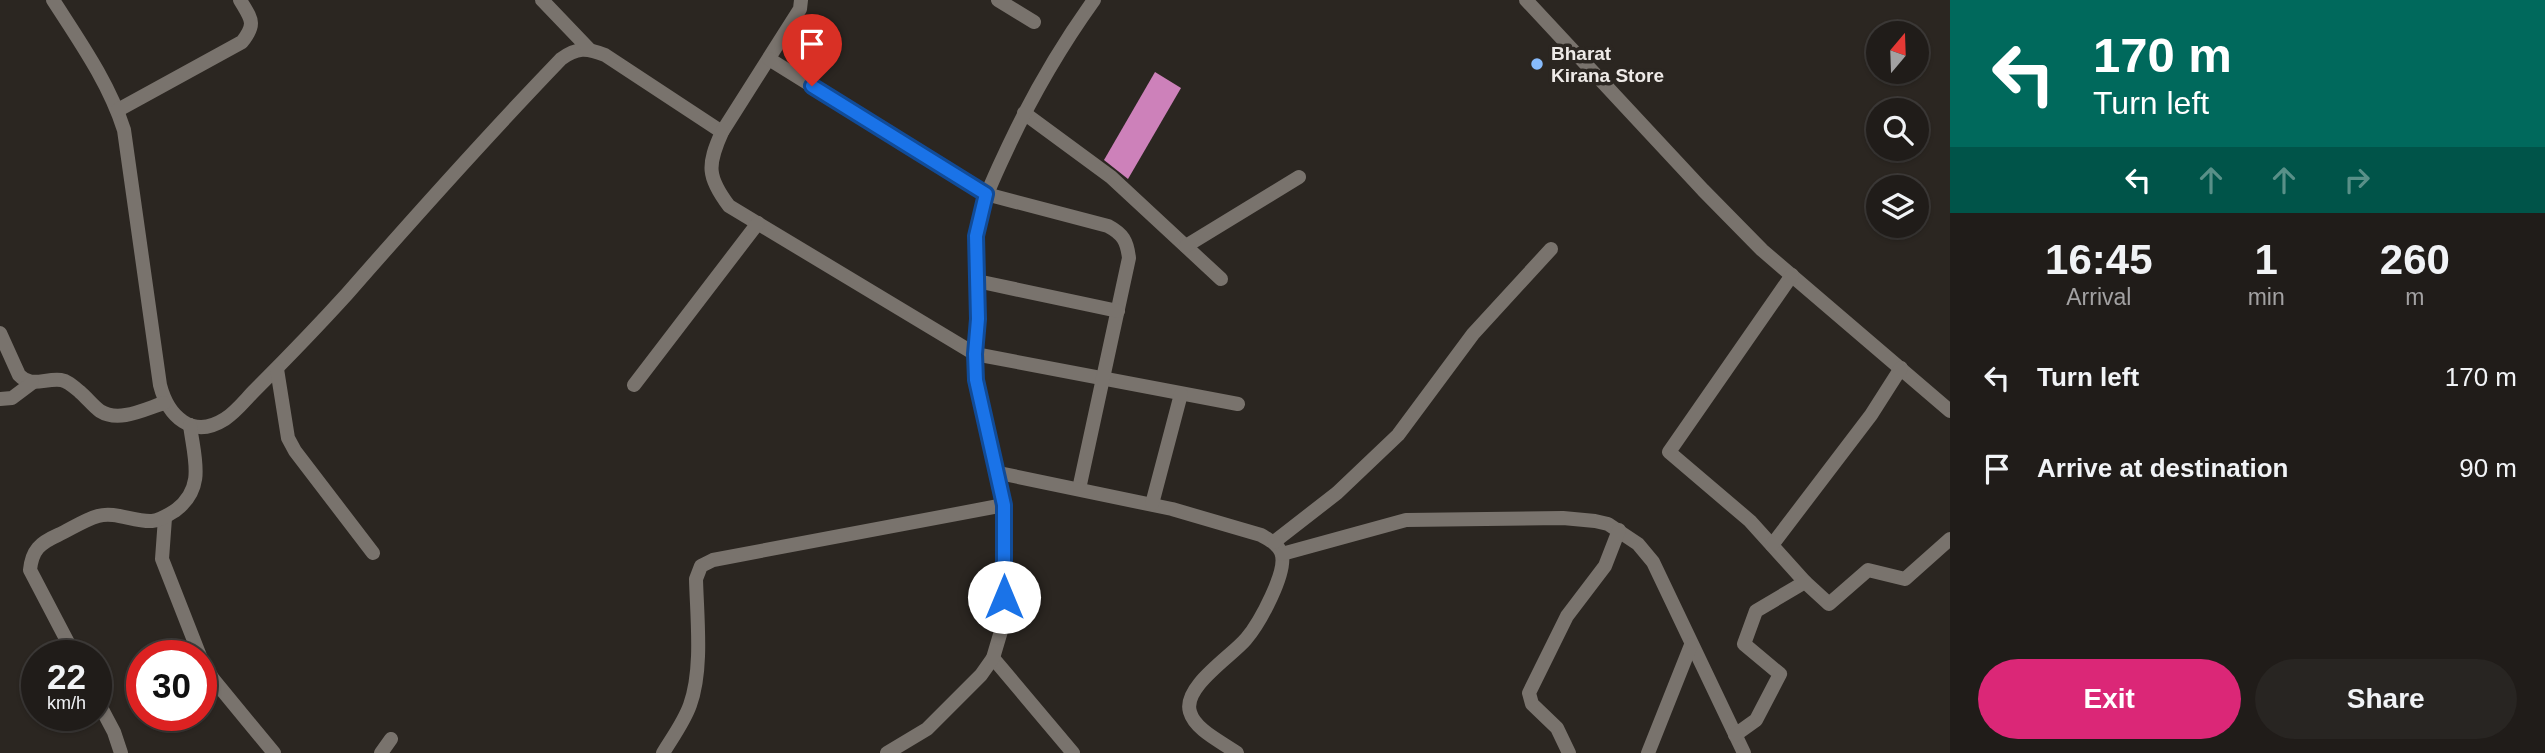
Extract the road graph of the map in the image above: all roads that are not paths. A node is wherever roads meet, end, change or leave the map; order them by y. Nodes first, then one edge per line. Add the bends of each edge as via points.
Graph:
1 (53, 0) edge
2 (240, 0) edge
3 (542, 0) edge
4 (801, 0) edge
5 (1094, 0) edge
6 (1527, 0) edge
7 (1005, 2) edge
8 (1034, 22) dead end
9 (589, 49) junction
10 (769, 59) junction
11 (118, 110) junction
12 (1024, 113) junction
13 (722, 132) junction
14 (1299, 177) dead end
15 (986, 194) junction
16 (758, 223) junction
17 (1186, 246) junction
18 (1551, 249) dead end
19 (1792, 275) junction
20 (1221, 279) dead end
21 (977, 281) junction
22 (1118, 311) junction
23 (0, 333) edge
24 (975, 354) junction
25 (1901, 368) junction
26 (277, 369) junction
27 (1104, 379) junction
28 (32, 383) junction
29 (634, 385) dead end
30 (1181, 394) junction
31 (0, 399) edge
32 (164, 403) junction
33 (1238, 404) dead end
34 (1950, 411) edge
35 (190, 425) junction
36 (999, 473) junction
37 (1079, 489) junction
38 (1152, 504) junction
39 (1004, 505) junction
40 (165, 518) junction
41 (1619, 530) junction
42 (1950, 539) edge
43 (1772, 545) junction
44 (1278, 548) junction
45 (373, 553) dead end
46 (1805, 582) junction
47 (67, 640) edge
48 (194, 640) edge
49 (1691, 645) junction
50 (993, 658) junction
51 (217, 684) edge
52 (112, 728) edge
53 (1735, 735) junction
54 (391, 739) dead end
55 (121, 753) edge
56 (274, 753) edge
57 (381, 753) edge
58 (663, 753) edge
59 (887, 753) edge
60 (1073, 753) edge
61 (1237, 753) edge
62 (1569, 753) edge
63 (1648, 753) edge
64 (1744, 753) edge

1 - 11 street
2 - 11 street via 252,22 242,42
3 - 9 street
4 - 10 street
5 - 12 street
6 - 19 street via 1703,190
7 - 8 street
9 - 13 street
9 - 26 street via 573,50 561,59
10 - 13 street
10 - 15 street
11 - 32 street
12 - 15 street
12 - 17 street via 1111,177
13 - 16 street via 710,166 715,187 729,205
14 - 17 street
15 - 21 street via 976,236
15 - 22 street via 1119,232 1127,243 1129,258
16 - 24 street
16 - 29 street
17 - 20 street
18 - 44 street via 1478,327 1398,435
19 - 25 street
19 - 43 street via 1669,452
21 - 22 street
21 - 24 street
22 - 27 street
23 - 28 street via 19,375
24 - 27 street
24 - 36 street via 981,406
25 - 34 street
25 - 43 street
26 - 35 street via 225,419 207,426
26 - 45 street via 288,438
27 - 30 street
27 - 37 street
28 - 31 street via 20,394
28 - 32 street via 69,383 110,415 123,416
30 - 33 street
30 - 38 street
32 - 35 street via 174,417
35 - 40 street via 194,490
36 - 37 street
36 - 39 street
37 - 38 street
38 - 44 street via 1261,535
39 - 50 street via 1004,621
39 - 58 street via 713,560 701,566 696,579 694,693
40 - 47 street via 98,516 44,541 35,550 30,570
40 - 48 street via 162,559
41 - 44 street via 1595,520 1563,518 1406,520
41 - 49 street via 1653,562
41 - 62 street via 1605,566 1567,616 1530,693 1532,704 1557,728
42 - 46 street via 1905,579 1868,570 1829,604
43 - 46 street
44 - 61 street via 1283,570 1256,626 1191,694 1188,709 1194,722
46 - 53 street via 1756,611 1744,643 1780,674 1756,720
49 - 53 street
49 - 63 street
50 - 59 street via 927,729
50 - 60 street
51 - 56 street
52 - 55 street
53 - 64 street
54 - 57 street

